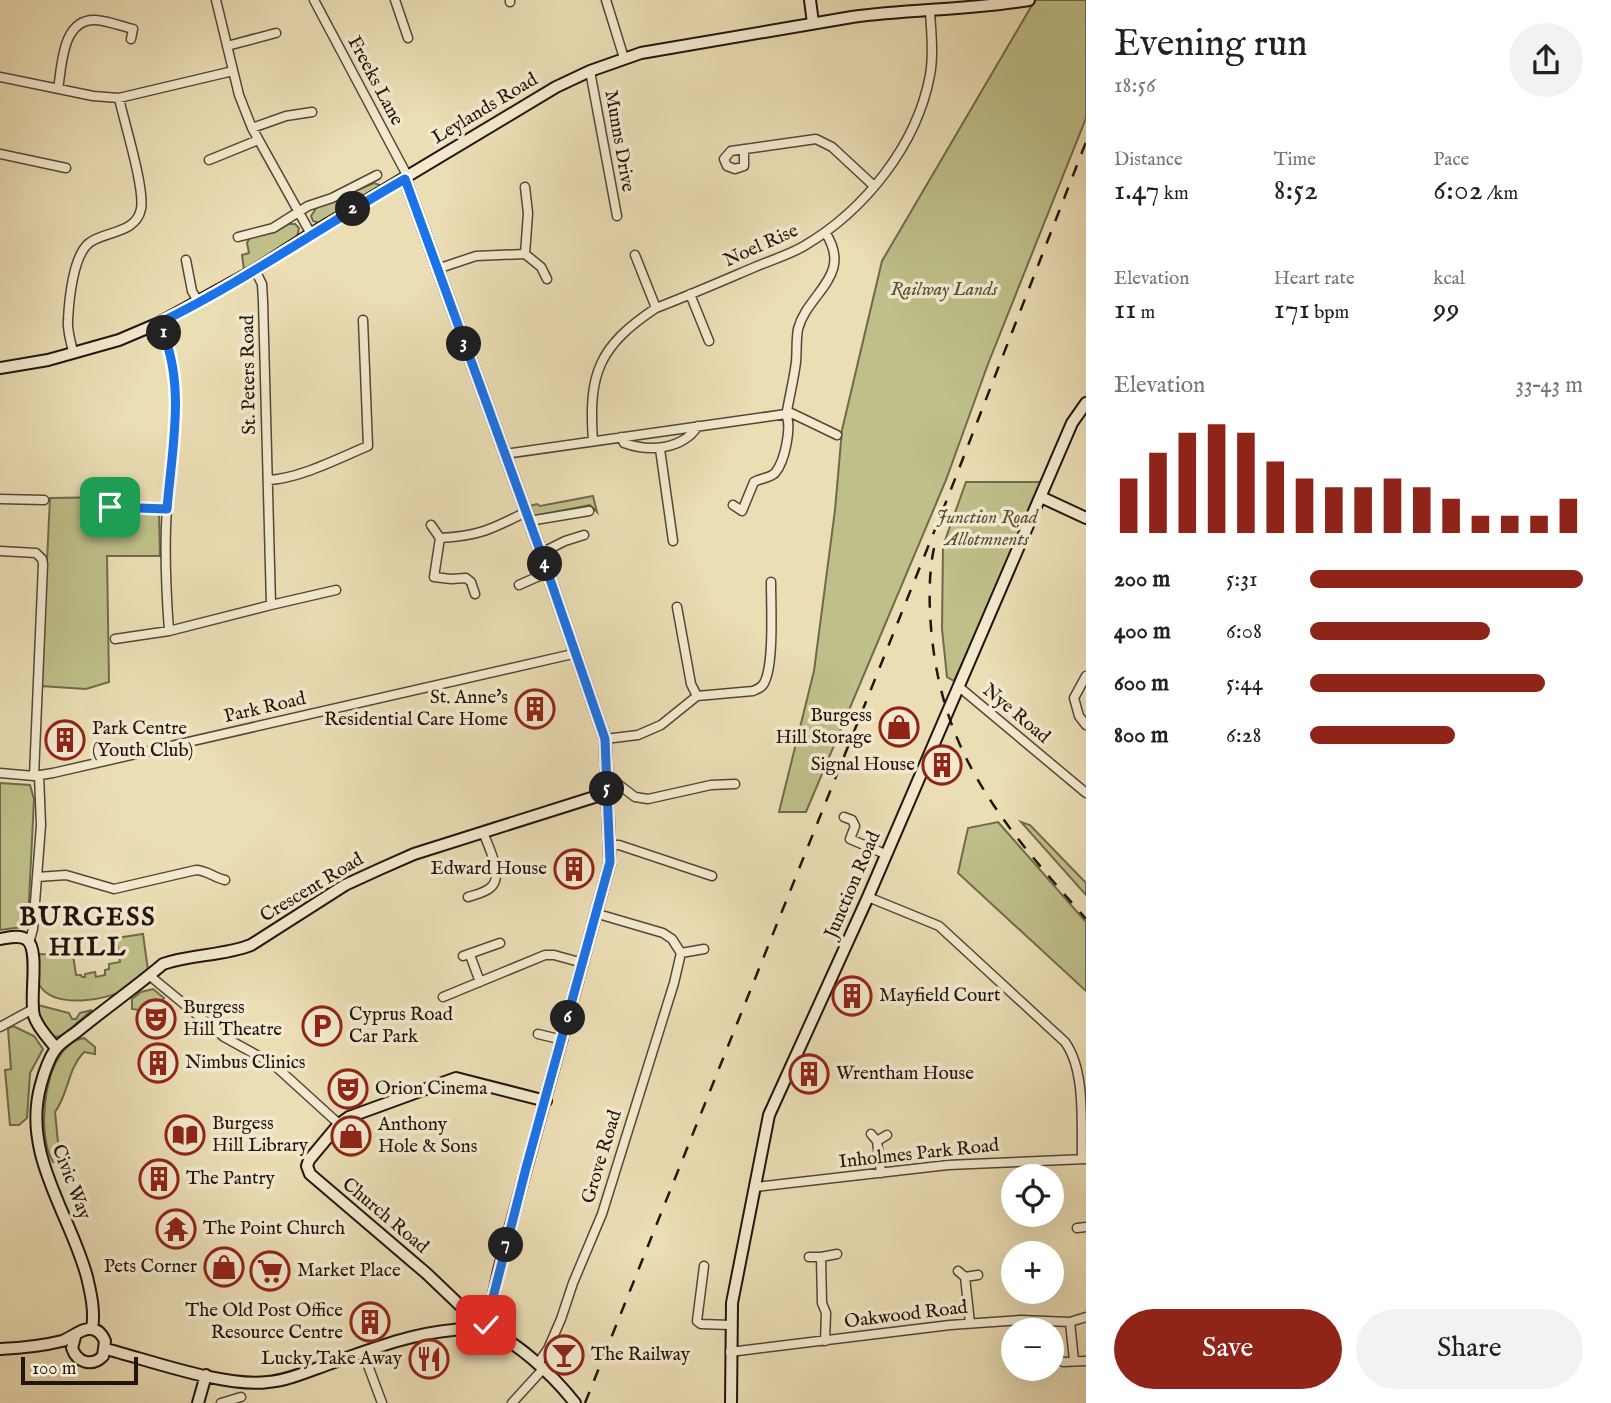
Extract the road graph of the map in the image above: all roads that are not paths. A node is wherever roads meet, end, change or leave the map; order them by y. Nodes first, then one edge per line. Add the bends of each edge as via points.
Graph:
1 (216, 0) edge
2 (314, 0) edge
3 (394, 0) edge
4 (606, 0) edge
5 (810, 0) edge
6 (1029, 0) edge
7 (930, 11) junction
8 (813, 23) junction
9 (276, 33) dead end
10 (408, 38) dead end
11 (131, 39) dead end
12 (227, 46) junction
13 (624, 58) junction
14 (233, 71) junction
15 (590, 71) junction
16 (0, 77) edge
17 (58, 89) junction
18 (119, 98) junction
19 (312, 112) dead end
20 (252, 128) junction
21 (258, 140) junction
22 (744, 149) dead end
23 (0, 155) edge
24 (209, 160) dead end
25 (65, 168) dead end
26 (377, 175) dead end
27 (406, 178) junction
28 (874, 186) junction
29 (525, 187) dead end
30 (299, 212) junction
31 (617, 216) dead end
32 (825, 232) junction
33 (311, 234) junction
34 (237, 237) dead end
35 (525, 254) junction
36 (635, 255) dead end
37 (186, 260) dead end
38 (255, 270) junction
39 (437, 270) junction
40 (547, 279) dead end
41 (690, 294) junction
42 (199, 303) junction
43 (656, 308) junction
44 (363, 320) dead end
45 (159, 323) junction
46 (709, 341) dead end
47 (73, 352) junction
48 (0, 368) edge
49 (1086, 403) edge
50 (786, 412) junction
51 (698, 426) junction
52 (837, 435) dead end
53 (621, 437) junction
54 (593, 441) junction
55 (660, 449) junction
56 (505, 454) junction
57 (268, 480) junction
58 (1041, 497) junction
59 (0, 499) edge
60 (44, 500) dead end
61 (733, 505) dead end
62 (110, 507) dead end
63 (167, 509) junction
64 (589, 511) dead end
65 (527, 516) junction
66 (1086, 519) edge
67 (431, 525) dead end
68 (584, 535) dead end
69 (440, 538) junction
70 (673, 541) dead end
71 (0, 551) edge
72 (541, 553) junction
73 (533, 565) dead end
74 (543, 575) junction
75 (771, 582) dead end
76 (519, 585) dead end
77 (336, 590) dead end
78 (475, 594) dead end
79 (271, 605) junction
80 (677, 607) dead end
81 (169, 631) junction
82 (115, 639) dead end
83 (577, 653) junction
84 (1086, 676) edge
85 (958, 686) junction
86 (696, 696) junction
87 (1086, 724) edge
88 (605, 739) junction
89 (0, 773) edge
90 (36, 776) junction
91 (735, 784) dead end
92 (607, 787) junction
93 (1086, 793) edge
94 (844, 817) dead end
95 (483, 832) junction
96 (609, 845) junction
97 (885, 854) junction
98 (712, 876) dead end
99 (37, 877) junction
100 (225, 880) dead end
101 (468, 897) dead end
102 (868, 897) junction
103 (598, 914) junction
104 (0, 939) edge
105 (29, 943) junction
106 (500, 943) dead end
107 (704, 949) dead end
108 (681, 953) junction
109 (583, 963) junction
110 (150, 976) junction
111 (480, 982) junction
112 (443, 997) dead end
113 (33, 1009) junction
114 (0, 1027) edge
115 (538, 1034) dead end
116 (563, 1040) junction
117 (56, 1048) junction
118 (546, 1101) junction
119 (339, 1124) junction
120 (887, 1135) dead end
121 (1084, 1159) edge
122 (881, 1174) junction
123 (756, 1188) junction
124 (837, 1254) dead end
125 (809, 1257) dead end
126 (821, 1258) junction
127 (704, 1266) dead end
128 (978, 1275) dead end
129 (1086, 1317) edge
130 (1070, 1322) junction
131 (970, 1323) junction
132 (730, 1325) junction
133 (92, 1329) junction
134 (481, 1329) junction
135 (75, 1337) junction
136 (825, 1341) junction
137 (34, 1347) junction
138 (0, 1349) edge
139 (106, 1349) junction
140 (73, 1352) junction
141 (363, 1352) junction
142 (730, 1352) junction
143 (1074, 1361) junction
144 (1085, 1361) edge
145 (1064, 1362) edge
146 (541, 1366) junction
147 (206, 1375) junction
148 (242, 1397) dead end
149 (198, 1403) edge
150 (222, 1403) edge
151 (382, 1403) edge
152 (512, 1403) edge
153 (575, 1403) edge
154 (731, 1403) edge

1 - 12 street
2 - 27 street, Freeks Lane
3 - 10 street
4 - 13 street
5 - 8 street
6 - 7 street, Leylands Road
7 - 8 street, Leylands Road via 885,12
7 - 28 street, Noel Rise via 931,72 925,96 896,158
8 - 13 street, Leylands Road
9 - 12 street
11 - 17 street via 133,29 95,20 78,24 69,35
12 - 14 street
13 - 15 street, Leylands Road
14 - 18 street
14 - 20 street
15 - 27 street, Leylands Road
15 - 31 street, Munns Drive
16 - 17 street
17 - 18 street
18 - 47 street via 141,211 124,229 90,241 81,251 68,323
19 - 20 street
20 - 21 street
21 - 24 street
21 - 30 street
22 - 28 street via 807,139 823,141
23 - 25 street
26 - 30 street
27 - 33 street, Leylands Road
27 - 39 street
28 - 32 street, Noel Rise
29 - 35 street
30 - 33 street
30 - 34 street via 273,228
32 - 41 street, Noel Rise via 802,247
32 - 50 street via 836,257 832,274 798,330
33 - 38 street, Leylands Road
35 - 39 street via 476,256
35 - 40 street
36 - 43 street
37 - 42 street
38 - 42 street, Leylands Road
38 - 57 street, St. Peters Road via 262,284
39 - 56 street
41 - 43 street, Noel Rise
41 - 46 street
42 - 45 street, Leylands Road
43 - 54 street, Noel Rise via 614,341 600,363 593,389
44 - 57 street via 368,446
45 - 47 street, Leylands Road
45 - 63 street via 172,358 176,387
47 - 48 street, Leylands Road
49 - 58 street, Junction Road via 1072,423
50 - 51 street
50 - 52 street
50 - 61 street via 789,434 777,471 754,482 742,511
51 - 53 street
51 - 55 street via 684,440
53 - 54 street
53 - 55 street via 635,447
54 - 56 street
55 - 70 street
56 - 65 street
57 - 79 street, St. Peters Road
58 - 66 street
58 - 85 street, Junction Road
59 - 60 street
62 - 63 street
63 - 81 street
64 - 65 street
65 - 69 street via 485,532
65 - 72 street
67 - 69 street
68 - 72 street
69 - 78 street via 430,578 466,578
71 - 90 street via 36,553 43,564
72 - 74 street
73 - 74 street
74 - 76 street
74 - 83 street
75 - 86 street via 771,638 764,683 753,691
77 - 79 street
79 - 81 street
80 - 86 street
81 - 82 street
83 - 88 street
83 - 90 street, Park Road
84 - 87 street via 1074,698
85 - 93 street, Nye Road
85 - 97 street, Junction Road
86 - 88 street via 661,725 638,735
88 - 92 street
89 - 90 street, Park Road
90 - 99 street via 41,825
91 - 92 street via 648,799 635,797 618,784
92 - 95 street, Crescent Road
92 - 96 street
94 - 97 street via 855,826 849,843
95 - 101 street via 496,869 495,882 490,889
95 - 110 street, Crescent Road via 414,854 345,885 251,945 163,964
96 - 98 street
96 - 103 street via 610,862
97 - 102 street, Junction Road
99 - 100 street via 66,875 114,889 196,870
99 - 105 street
102 - 121 street via 939,926 1065,1042 1078,1069
102 - 123 street, Junction Road via 769,1115
103 - 108 street via 663,933
103 - 109 street
104 - 105 street via 18,937
105 - 113 street via 33,948
106 - 111 street via 467,956
107 - 108 street
108 - 146 street, Grove Road via 601,1214
109 - 111 street via 545,955
109 - 116 street
110 - 117 street, Crescent Road
110 - 119 street via 224,1037 273,1064
111 - 112 street
113 - 114 street
113 - 117 street via 41,1030
115 - 116 street
116 - 118 street
117 - 133 street, Civic Way via 40,1087 36,1131 49,1182 83,1263 93,1305
118 - 119 street via 456,1078 349,1116
118 - 134 street via 488,1322
119 - 134 street, Church Road via 309,1160 307,1170 426,1273
120 - 122 street via 874,1137
121 - 122 street, Inholmes Park Road via 948,1165
122 - 123 street, Inholmes Park Road
123 - 132 street, Junction Road
124 - 126 street
125 - 126 street
126 - 136 street
127 - 132 street via 697,1321
128 - 131 street via 962,1274
129 - 130 street, Oakwood Road
130 - 131 street, Oakwood Road
130 - 143 street
131 - 136 street, Oakwood Road
132 - 142 street, Junction Road
133 - 135 street
133 - 139 street via 103,1337
134 - 141 street via 430,1332
134 - 146 street
135 - 137 street
135 - 140 street
136 - 142 street, Oakwood Road
137 - 138 street
137 - 140 street
139 - 140 street via 90,1363
139 - 147 street
141 - 147 street via 268,1382
141 - 151 street
142 - 154 street, Junction Road
143 - 144 street
143 - 145 street
146 - 152 street, Grove Road
146 - 153 street
147 - 149 street
148 - 150 street

